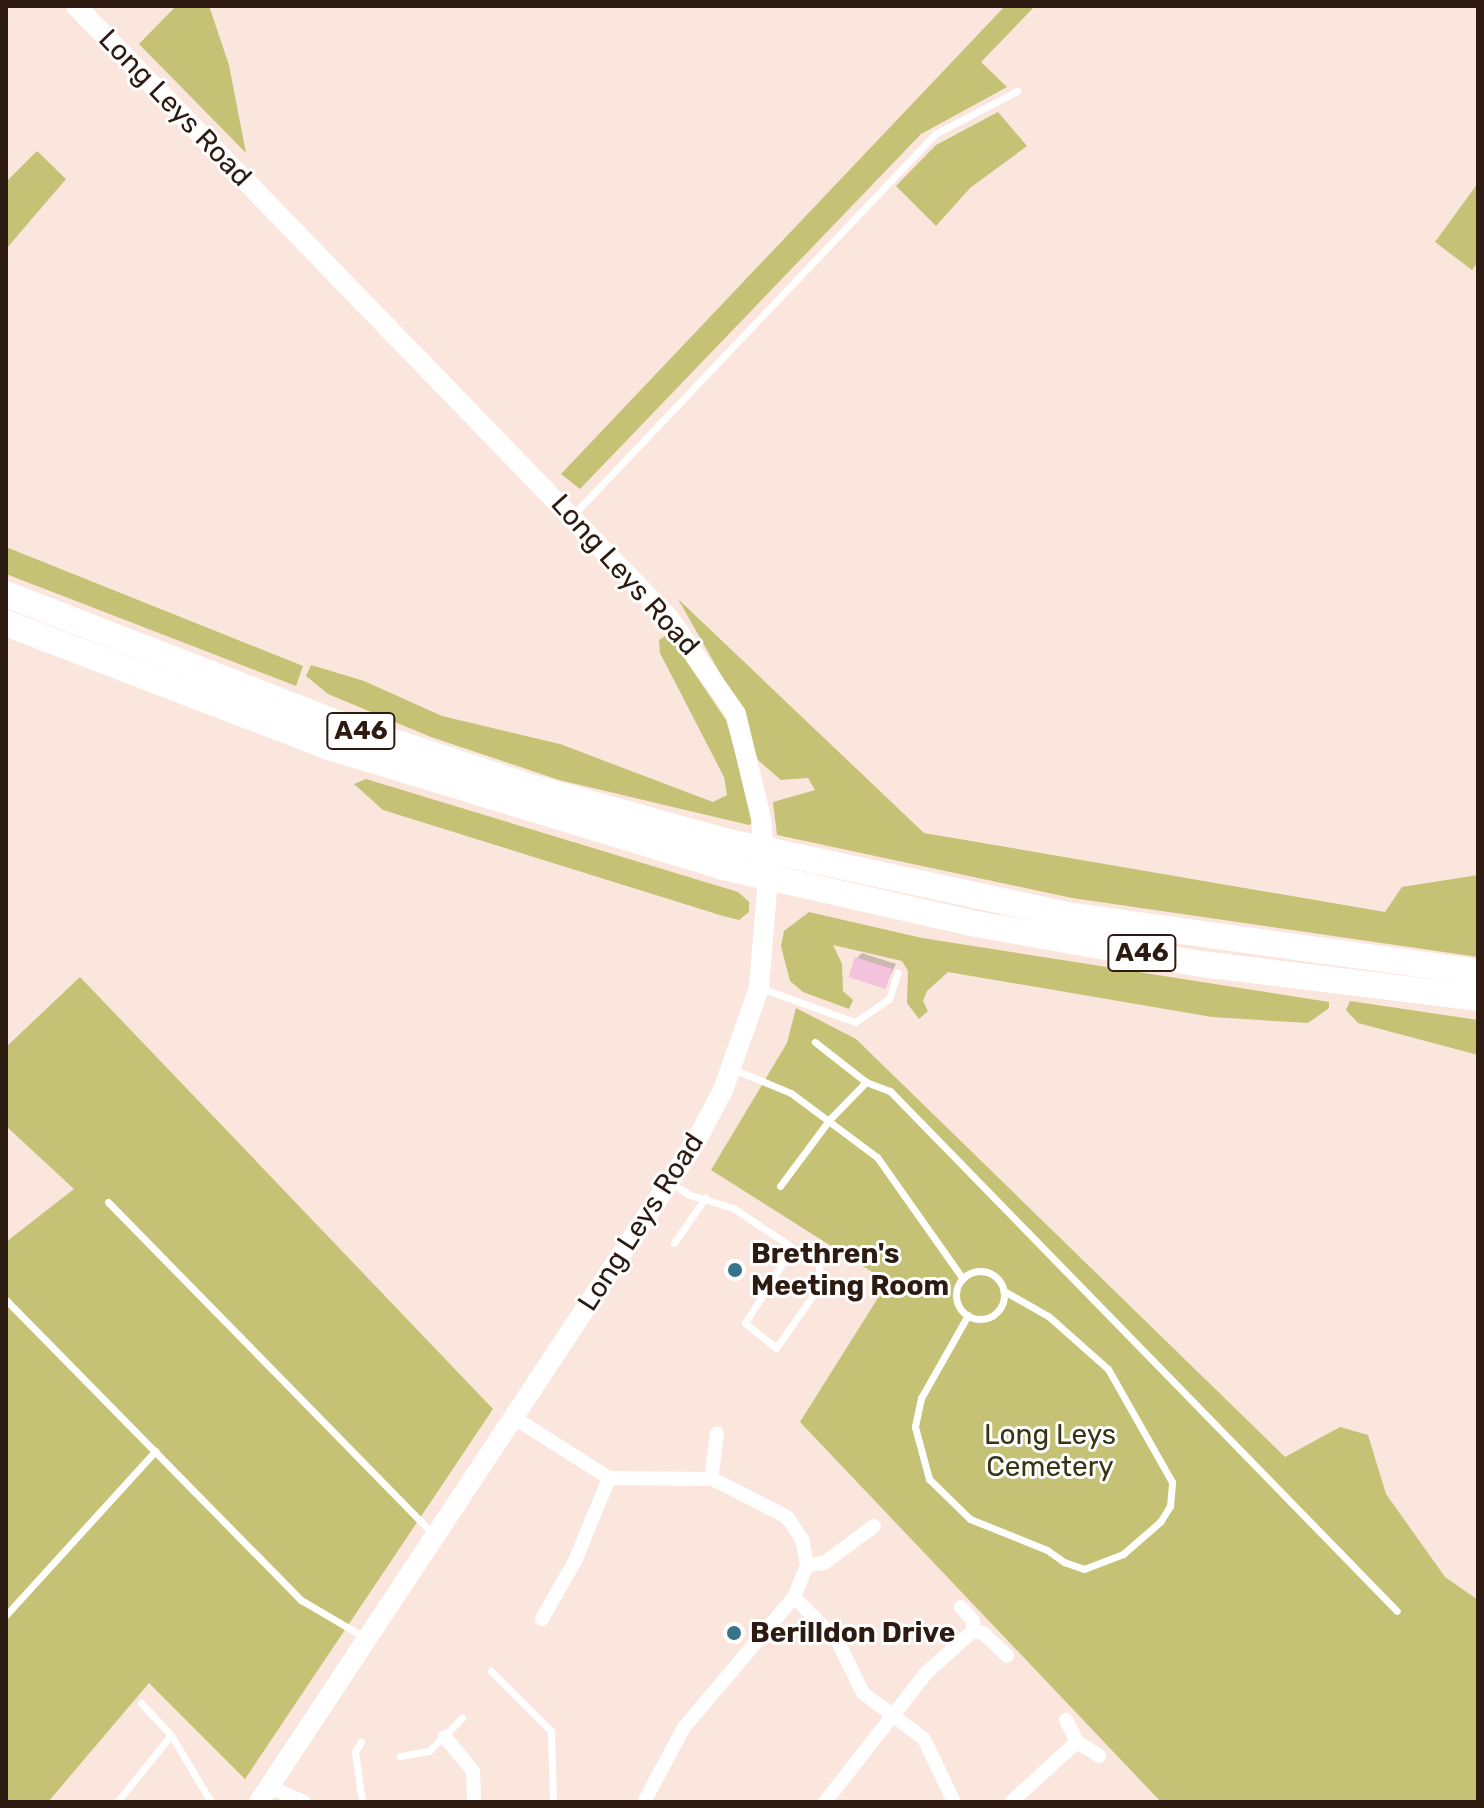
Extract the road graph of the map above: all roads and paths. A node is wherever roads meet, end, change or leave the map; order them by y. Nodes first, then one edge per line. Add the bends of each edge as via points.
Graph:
1 (76, 6) edge
2 (1017, 91) dead end
3 (573, 515) junction
4 (6, 594) edge
5 (6, 623) edge
6 (724, 854) junction
7 (812, 875) junction
8 (898, 972) dead end
9 (1478, 972) edge
10 (759, 988) junction
11 (1478, 998) edge
12 (815, 1042) dead end
13 (733, 1069) junction
14 (866, 1082) junction
15 (830, 1119) junction
16 (669, 1182) junction
17 (780, 1186) dead end
18 (705, 1198) junction
19 (108, 1202) dead end
20 (674, 1243) dead end
21 (792, 1248) junction
22 (963, 1279) junction
23 (1004, 1291) junction
24 (6, 1300) edge
25 (968, 1315) junction
26 (513, 1417) junction
27 (717, 1433) dead end
28 (155, 1451) junction
29 (609, 1478) junction
30 (711, 1479) junction
31 (874, 1526) dead end
32 (435, 1536) junction
33 (807, 1565) junction
34 (794, 1597) junction
35 (961, 1607) dead end
36 (1397, 1611) dead end
37 (6, 1615) edge
38 (542, 1619) dead end
39 (973, 1631) junction
40 (367, 1639) junction
41 (1007, 1655) dead end
42 (491, 1671) dead end
43 (141, 1703) dead end
44 (891, 1714) junction
45 (462, 1718) dead end
46 (1066, 1720) dead end
47 (171, 1735) junction
48 (445, 1737) junction
49 (361, 1742) dead end
50 (1077, 1742) junction
51 (400, 1756) dead end
52 (1099, 1756) dead end
53 (264, 1794) edge
54 (117, 1802) edge
55 (211, 1802) edge
56 (304, 1802) edge
57 (362, 1802) edge
58 (474, 1802) edge
59 (553, 1802) edge
60 (644, 1802) edge
61 (825, 1802) edge
62 (954, 1802) edge
63 (1011, 1802) edge

1 - 3 street, Long Leys Road
2 - 3 lane via 935,134
3 - 10 street, Long Leys Road via 669,618 736,714 758,797 767,890
4 - 6 highway, A46 via 340,724
5 - 6 highway, A46 via 329,747
6 - 7 highway, A46
7 - 9 highway, A46
7 - 11 highway, A46 via 971,923 1202,964
8 - 10 lane via 889,999 855,1022
10 - 13 street, Long Leys Road
12 - 14 lane
13 - 15 lane via 791,1093
13 - 16 street, Long Leys Road
14 - 15 lane
14 - 36 lane via 890,1091
15 - 17 lane
15 - 22 lane via 877,1157
16 - 18 lane
16 - 26 street, Long Leys Road
18 - 20 lane
18 - 21 lane via 733,1208
19 - 32 lane
21 - 21 lane via 819,1265 823,1279 776,1348 745,1323
22 - 23 lane via 985,1272 999,1280
22 - 25 lane via 957,1300
23 - 25 lane via 1003,1304 992,1316
23 - 25 lane via 1048,1316 1108,1369 1172,1482 1170,1506 1160,1522 1123,1554 1084,1569 1064,1562 970,1519 929,1479 915,1427 921,1398
24 - 28 lane
26 - 29 street
26 - 32 street, Long Leys Road
27 - 30 street
28 - 37 lane
28 - 40 lane via 301,1600
29 - 30 street
29 - 38 street via 575,1561
30 - 33 street via 787,1517 802,1539
31 - 33 street via 824,1563
32 - 40 street, Long Leys Road
33 - 34 street
34 - 44 street via 838,1642 863,1693
34 - 60 street via 683,1729
35 - 39 street via 973,1621
39 - 41 street
39 - 44 street via 934,1664
40 - 53 street, Long Leys Road
42 - 59 lane via 551,1731
43 - 47 lane
44 - 61 street
44 - 62 street via 924,1739
45 - 48 lane
46 - 50 street
47 - 54 lane
47 - 55 lane
48 - 51 lane via 422,1755
48 - 58 street via 473,1771
49 - 57 lane via 355,1752
50 - 52 street
50 - 63 street
53 - 56 street

